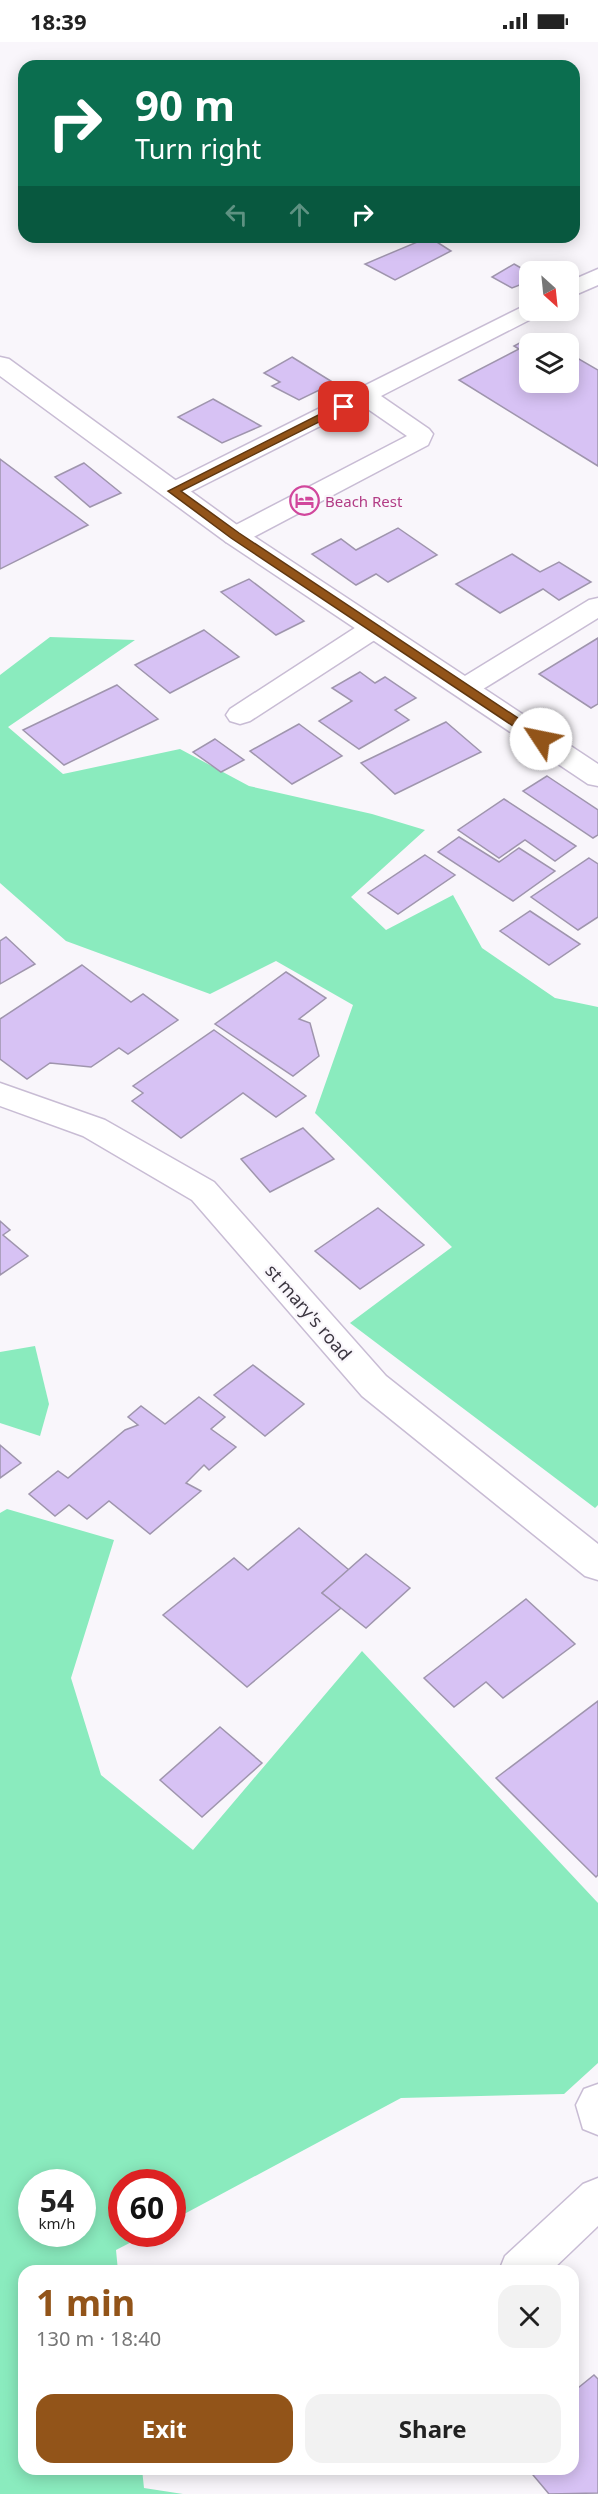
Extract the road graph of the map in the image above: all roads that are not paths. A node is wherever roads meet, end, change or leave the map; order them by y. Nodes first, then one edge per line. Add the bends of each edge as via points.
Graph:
1 (598, 276) edge
2 (579, 286) edge
3 (519, 316) edge
4 (0, 363) edge
5 (365, 396) junction
6 (173, 491) junction
7 (235, 536) junction
8 (598, 606) edge
9 (374, 628) junction
10 (465, 688) junction
11 (240, 715) dead end
12 (598, 777) edge
13 (0, 1094) edge
14 (598, 1565) edge
15 (598, 2103) edge
16 (598, 2115) edge
17 (598, 2198) edge
18 (526, 2265) edge

1 - 2 main road
3 - 5 main road
4 - 6 main road
5 - 6 main road
5 - 7 main road via 420,434 419,440
6 - 7 main road
7 - 9 main road
8 - 10 main road
9 - 10 main road
9 - 11 main road
10 - 12 main road
13 - 14 main road, st mary's road via 94,1128 203,1191 374,1386
15 - 16 main road
17 - 18 main road

